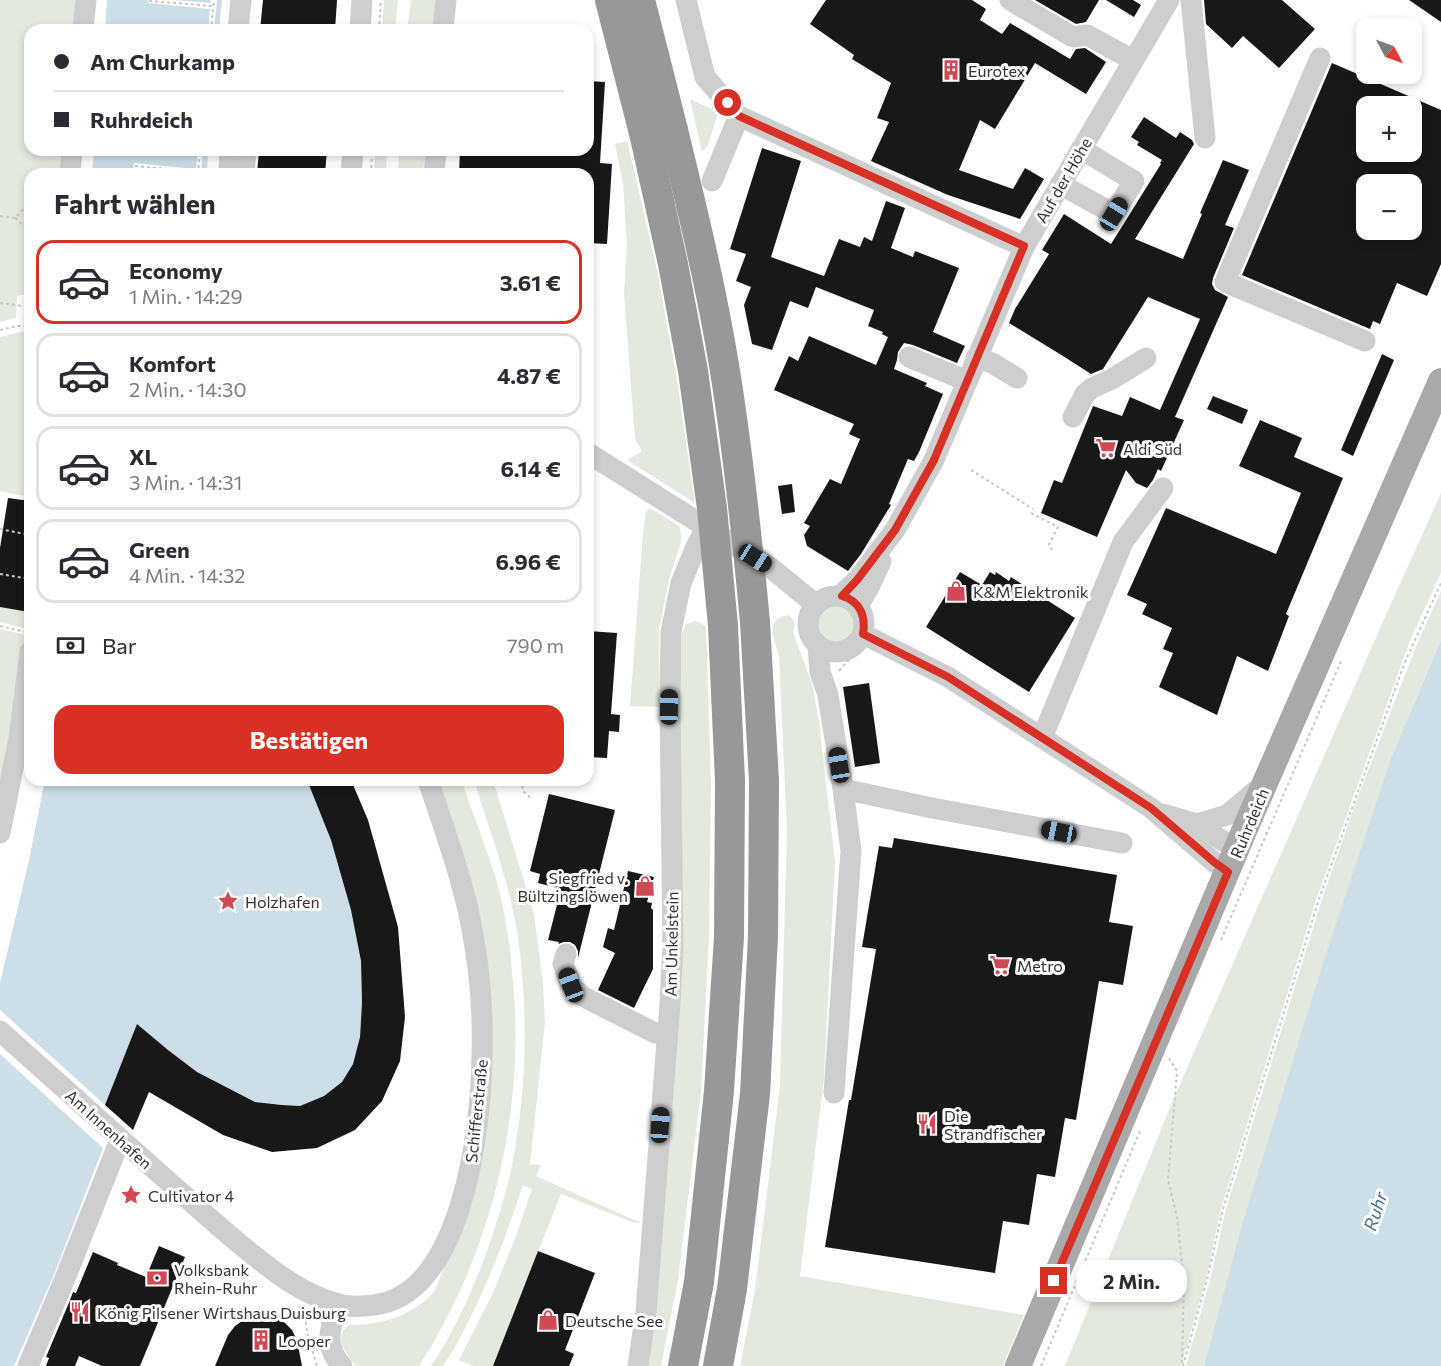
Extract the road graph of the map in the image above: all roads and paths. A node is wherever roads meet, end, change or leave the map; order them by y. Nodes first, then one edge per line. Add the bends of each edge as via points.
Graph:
1 (86, 0) edge
2 (214, 0) edge
3 (241, 0) edge
4 (362, 0) edge
5 (381, 0) edge
6 (446, 0) edge
7 (610, 0) edge
8 (640, 0) edge
9 (686, 0) edge
10 (1010, 0) edge
11 (1169, 0) edge
12 (1191, 0) edge
13 (149, 1) edge
14 (213, 6) junction
15 (84, 24) edge
16 (212, 24) edge
17 (239, 24) edge
18 (360, 24) edge
19 (379, 24) edge
20 (444, 24) edge
21 (1320, 58) dead end
22 (1133, 60) junction
23 (739, 116) junction
24 (659, 133) junction
25 (1205, 138) dead end
26 (1081, 149) junction
27 (135, 166) dead end
28 (153, 168) edge
29 (712, 181) dead end
30 (1060, 184) junction
31 (24, 208) edge
32 (0, 216) edge
33 (15, 218) junction
34 (24, 225) edge
35 (1024, 246) junction
36 (0, 303) edge
37 (24, 306) edge
38 (24, 326) edge
39 (0, 330) edge
40 (1365, 341) dead end
41 (909, 357) dead end
42 (976, 358) junction
43 (1146, 358) dead end
44 (1017, 378) dead end
45 (967, 381) junction
46 (1441, 381) edge
47 (1073, 417) dead end
48 (594, 457) edge
49 (971, 470) dead end
50 (1163, 488) dead end
51 (1033, 509) dead end
52 (1031, 513) dead end
53 (706, 528) junction
54 (0, 529) edge
55 (24, 534) edge
56 (1052, 550) dead end
57 (0, 574) edge
58 (24, 578) edge
59 (1441, 583) edge
60 (850, 601) junction
61 (815, 604) junction
62 (0, 626) edge
63 (24, 632) edge
64 (863, 634) junction
65 (828, 649) junction
66 (24, 699) edge
67 (1042, 738) junction
68 (1266, 782) junction
69 (430, 786) edge
70 (522, 786) edge
71 (843, 789) junction
72 (532, 799) dead end
73 (1157, 812) junction
74 (1197, 824) junction
75 (0, 833) edge
76 (1122, 843) dead end
77 (1233, 861) junction
78 (566, 954) dead end
79 (0, 1031) edge
80 (667, 1035) junction
81 (1152, 1049) junction
82 (834, 1093) dead end
83 (1144, 1122) dead end
84 (121, 1141) junction
85 (338, 1304) junction
86 (28, 1366) edge
87 (342, 1366) edge
88 (638, 1366) edge
89 (683, 1366) edge
90 (718, 1366) edge
91 (1018, 1366) edge
92 (1041, 1366) edge
93 (1182, 1366) edge

1 - 15 street
2 - 14 path
3 - 17 street
4 - 18 street
5 - 19 path
6 - 20 street
7 - 24 highway
8 - 24 highway
9 - 23 street via 705,77
10 - 22 street via 1072,37 1087,35
11 - 22 street, Auf der Höhe
12 - 25 street
13 - 14 path
14 - 16 path
21 - 40 street via 1225,282
22 - 26 street, Auf der Höhe
23 - 29 street
23 - 35 street
24 - 89 highway, bridge via 673,264 712,508 723,626 730,781 729,937 718,1103 699,1282
24 - 90 highway, bridge via 703,254 724,364 744,507 764,781 763,936 755,1094 732,1288
26 - 30 street, Auf der Höhe
26 - 30 street via 1134,181 1114,214
27 - 28 path
30 - 35 street, Auf der Höhe
31 - 33 path
32 - 33 path
33 - 34 path
35 - 42 street, Auf der Höhe
36 - 37 path
38 - 39 path
41 - 45 street
42 - 44 street
42 - 45 street, Auf der Höhe
43 - 47 street via 1092,388
45 - 60 street, Auf der Höhe via 934,460 895,530 857,580
46 - 68 main road, Ruhrdeich
48 - 53 street
49 - 51 path
50 - 67 street via 1123,542
52 - 56 path via 1058,527 1049,544
53 - 61 street via 771,568
53 - 80 street, Am Unkelstein via 681,583 671,632 673,947
54 - 55 path
57 - 58 path
59 - 93 path via 1405,662 1319,899 1223,1209
60 - 61 street via 827,596
60 - 64 street via 863,614
61 - 65 street via 807,621 808,630 812,639
62 - 63 path
64 - 65 street via 846,651
64 - 67 street via 948,677
65 - 71 street via 820,672 828,694
66 - 75 street
67 - 73 street
68 - 74 street via 1227,815
68 - 77 main road, Ruhrdeich
69 - 85 street, Schifferstraße via 464,893 476,947 481,996 482,1058 468,1178 446,1244 414,1287 380,1304
70 - 72 path
71 - 76 street
71 - 82 street via 851,851
73 - 74 street
73 - 77 street via 1214,862
74 - 77 street
77 - 81 main road, Ruhrdeich
78 - 80 street via 563,964 571,985 582,996 655,1033
79 - 84 street, Am Innenhafen
80 - 88 street, Am Unkelstein via 646,1312
81 - 91 main road, Ruhrdeich
81 - 93 path via 1169,1059 1177,1071 1167,1180 1177,1217 1184,1283
83 - 92 path
84 - 85 street, Am Innenhafen via 268,1268
84 - 86 street
85 - 87 street via 330,1344

